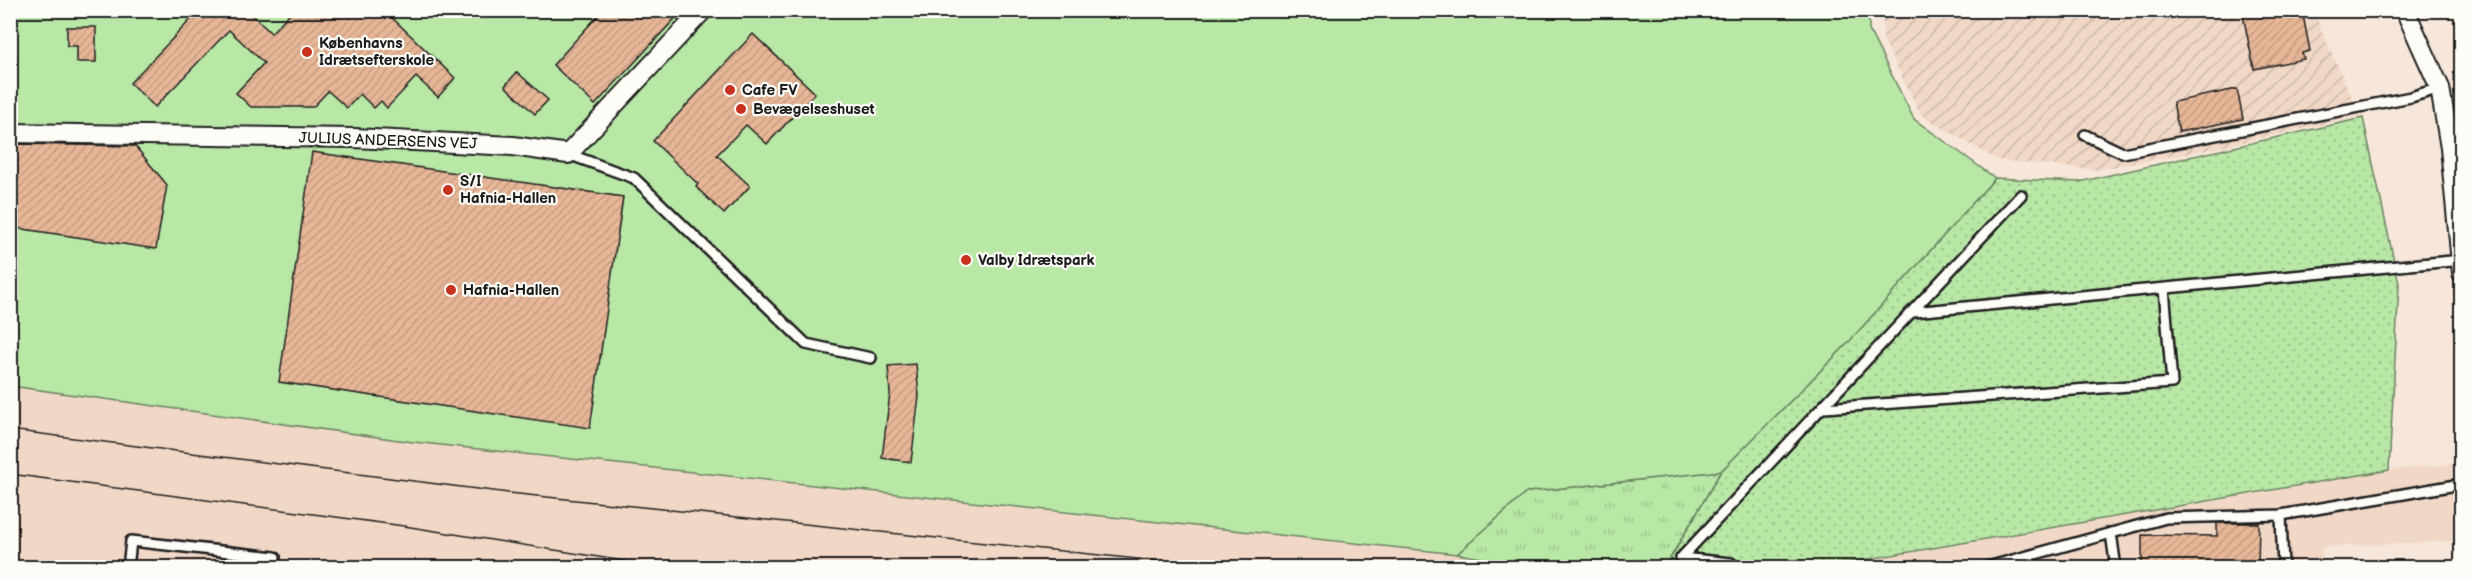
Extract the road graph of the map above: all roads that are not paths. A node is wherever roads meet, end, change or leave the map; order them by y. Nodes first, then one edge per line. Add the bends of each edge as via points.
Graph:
1 (703, 10) edge
2 (2405, 10) edge
3 (2440, 88) junction
4 (10, 133) edge
5 (2085, 135) dead end
6 (568, 154) junction
7 (2021, 195) dead end
8 (2461, 264) edge
9 (2164, 289) junction
10 (1913, 312) junction
11 (871, 358) dead end
12 (1824, 408) junction
13 (2462, 484) edge
14 (2281, 516) junction
15 (2110, 533) junction
16 (1731, 563) dead end
17 (128, 567) edge
18 (274, 567) edge
19 (1984, 567) edge
20 (2116, 567) edge
21 (2283, 567) edge

1 - 6 street
2 - 3 street
3 - 5 lane via 2123,153
3 - 8 street
4 - 6 street, JULIUS ANDERSENS VEJ via 354,138 513,146
6 - 11 lane via 634,178 806,344
7 - 10 lane
8 - 9 lane
9 - 10 lane
9 - 12 lane via 2172,383
10 - 12 lane
12 - 16 lane via 1681,558
13 - 14 lane
14 - 15 lane via 2166,518
14 - 21 lane
15 - 19 lane
15 - 20 lane
17 - 18 lane via 131,541 275,557

